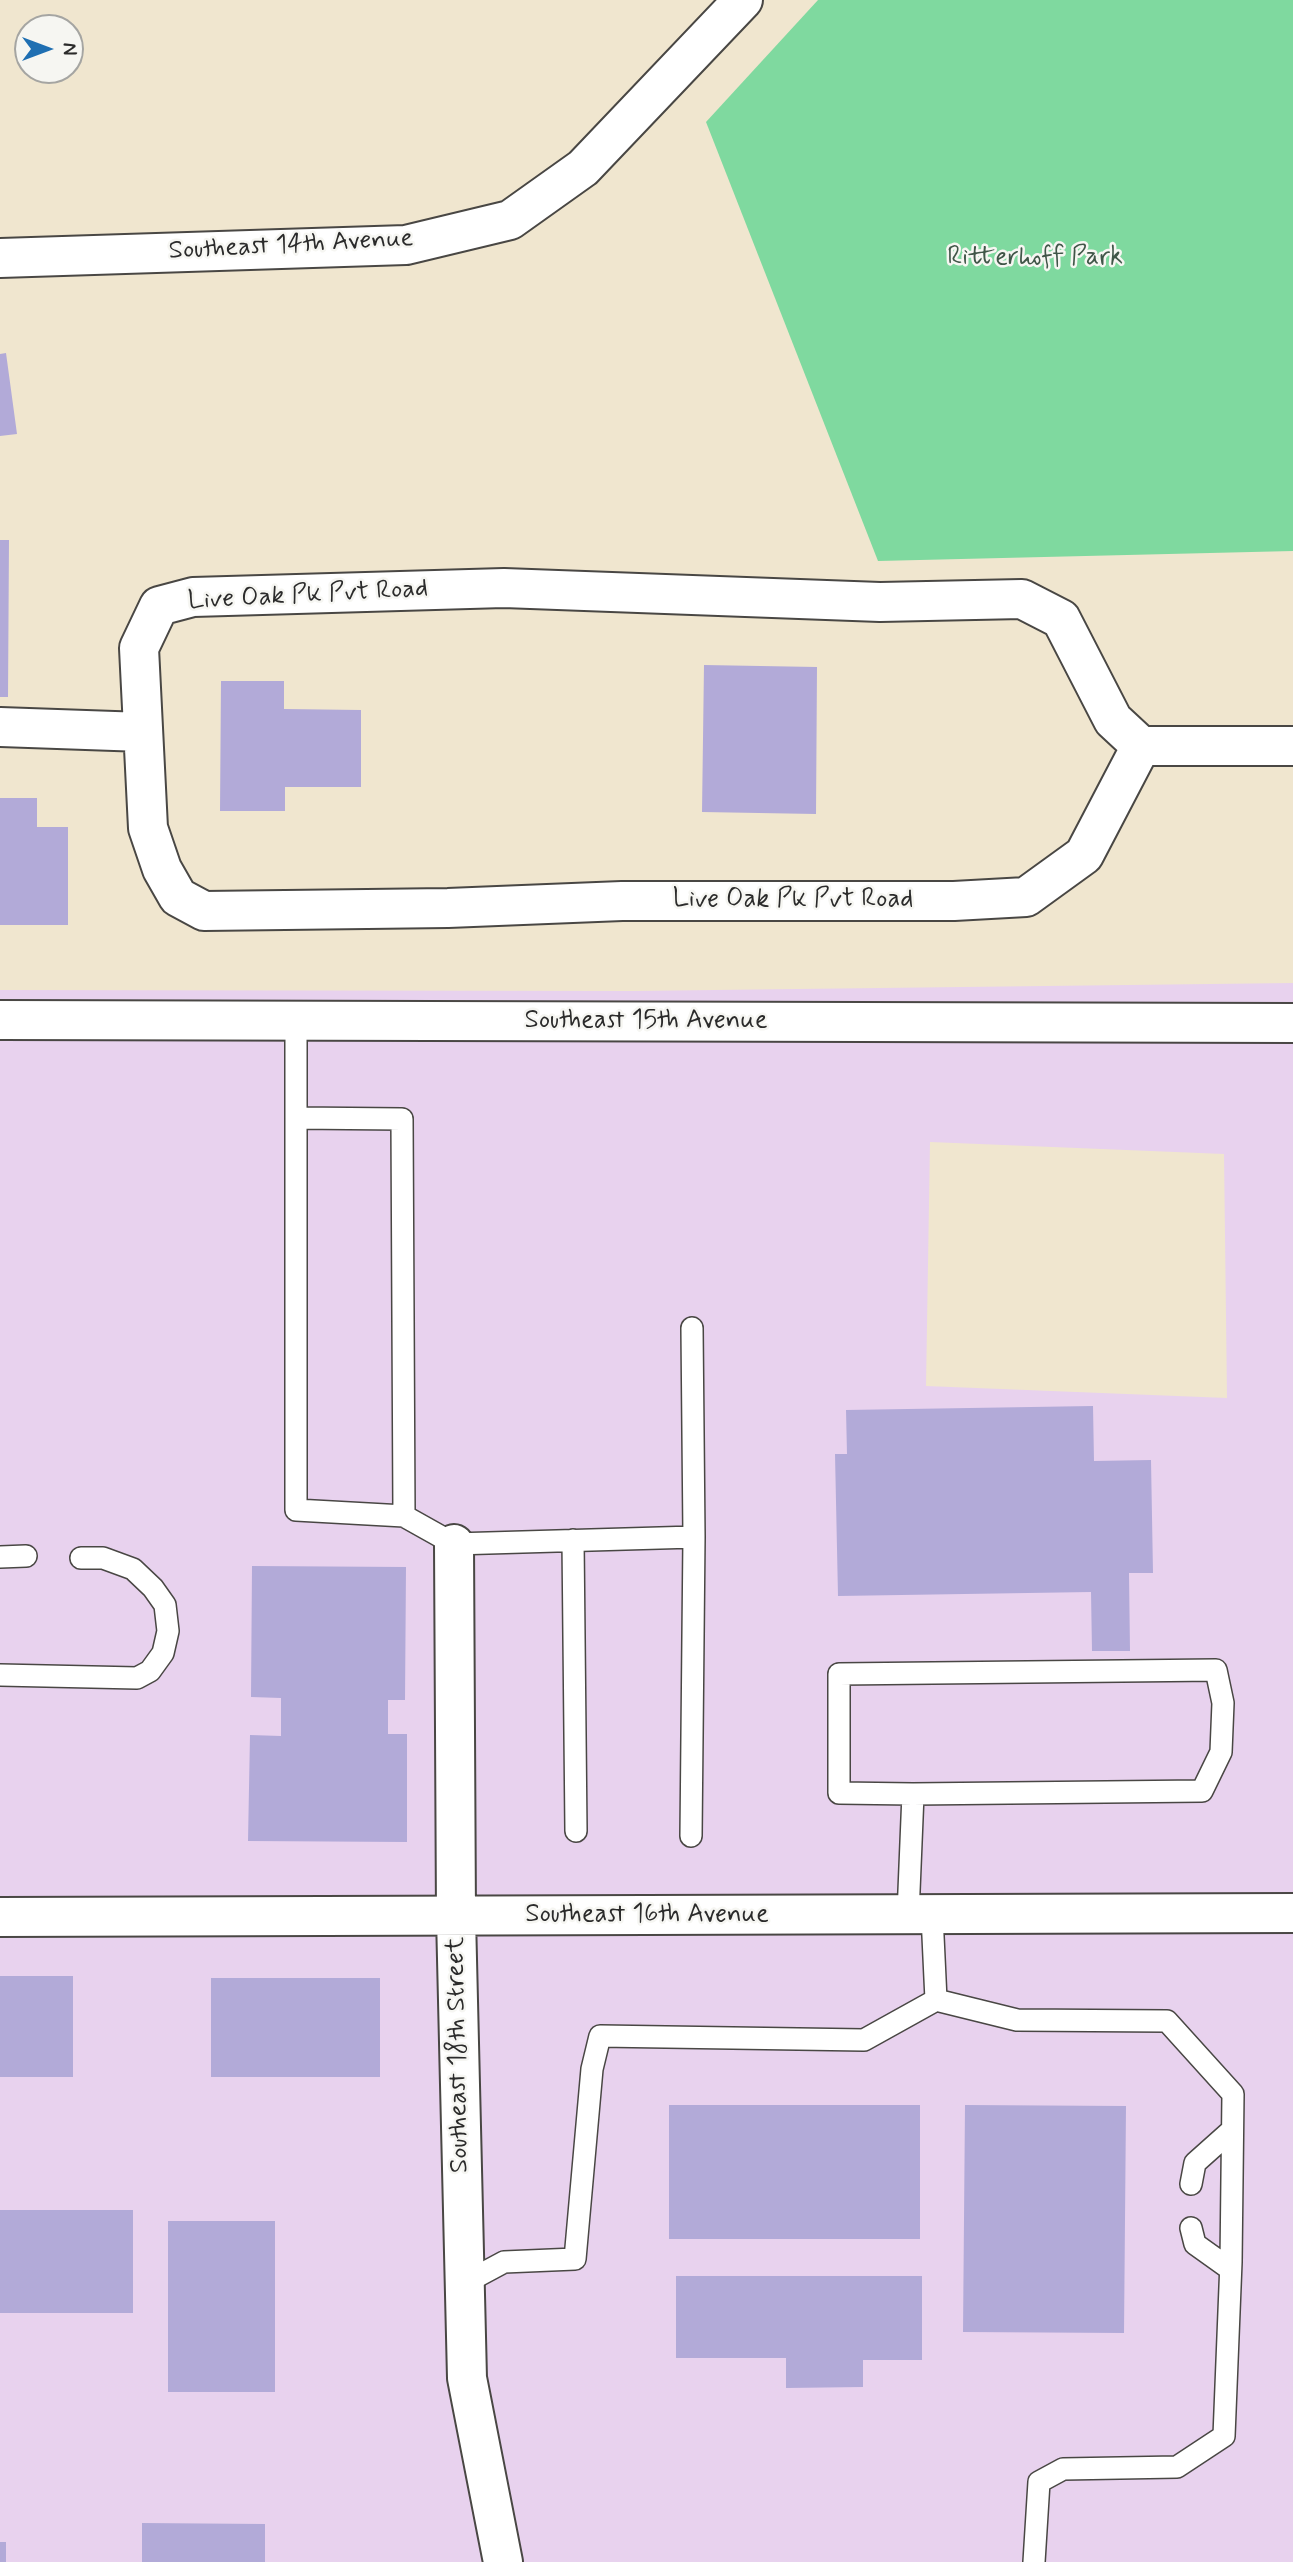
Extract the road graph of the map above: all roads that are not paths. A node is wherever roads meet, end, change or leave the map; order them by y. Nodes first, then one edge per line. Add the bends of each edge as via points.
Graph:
1 (743, 0) edge
2 (0, 258) edge
3 (0, 727) edge
4 (142, 732) junction
5 (1141, 746) junction
6 (1293, 746) edge
7 (0, 1020) edge
8 (296, 1022) junction
9 (1293, 1023) edge
10 (296, 1118) junction
11 (692, 1328) dead end
12 (404, 1516) junction
13 (694, 1537) junction
14 (573, 1540) junction
15 (454, 1544) junction
16 (26, 1556) dead end
17 (0, 1557) edge
18 (81, 1558) dead end
19 (0, 1675) edge
20 (913, 1794) junction
21 (576, 1831) dead end
22 (691, 1836) dead end
23 (1293, 1913) edge
24 (920, 1915) junction
25 (0, 1917) edge
26 (456, 1917) junction
27 (936, 2000) junction
28 (1232, 2130) junction
29 (1191, 2184) dead end
30 (1191, 2228) dead end
31 (1230, 2269) junction
32 (463, 2284) junction
33 (503, 2562) edge
34 (1034, 2562) edge

1 - 2 street, Southeast 14th Avenue via 583,168 510,220 406,245
3 - 4 street
4 - 5 street, Live Oak Pk Pvt Road via 139,648 159,606 193,597 504,588 880,602 1022,599 1061,619 1113,720
4 - 5 street, Live Oak Pk Pvt Road via 151,839 178,897 204,911 1026,897 1084,855
5 - 6 street
7 - 8 street, Southeast 15th Avenue
8 - 9 street, Southeast 15th Avenue
8 - 10 lane
10 - 12 lane via 296,1510
10 - 12 lane via 402,1119
11 - 13 lane
12 - 15 lane
13 - 14 lane
13 - 22 lane
14 - 15 lane
14 - 21 lane
15 - 26 street, Southeast 18th Street
16 - 17 lane
18 - 19 lane via 103,1558 133,1569 153,1588 165,1605 168,1631 163,1653 150,1671 137,1678
20 - 20 lane via 839,1793 839,1674 1216,1670 1223,1703 1221,1752 1202,1791
20 - 24 lane
23 - 24 street, Southeast 16th Avenue
24 - 26 street, Southeast 16th Avenue
24 - 27 lane
25 - 26 street, Southeast 16th Avenue
26 - 32 street, Southeast 18th Street
27 - 28 lane via 1017,2020 1167,2021 1233,2094
27 - 32 lane via 864,2040 600,2036 592,2069 575,2259 504,2262
28 - 29 lane via 1195,2163
28 - 31 lane
30 - 31 lane via 1195,2244
31 - 34 lane via 1224,2436 1177,2467 1063,2469 1039,2482
32 - 33 street, Southeast 18th Street via 467,2378

